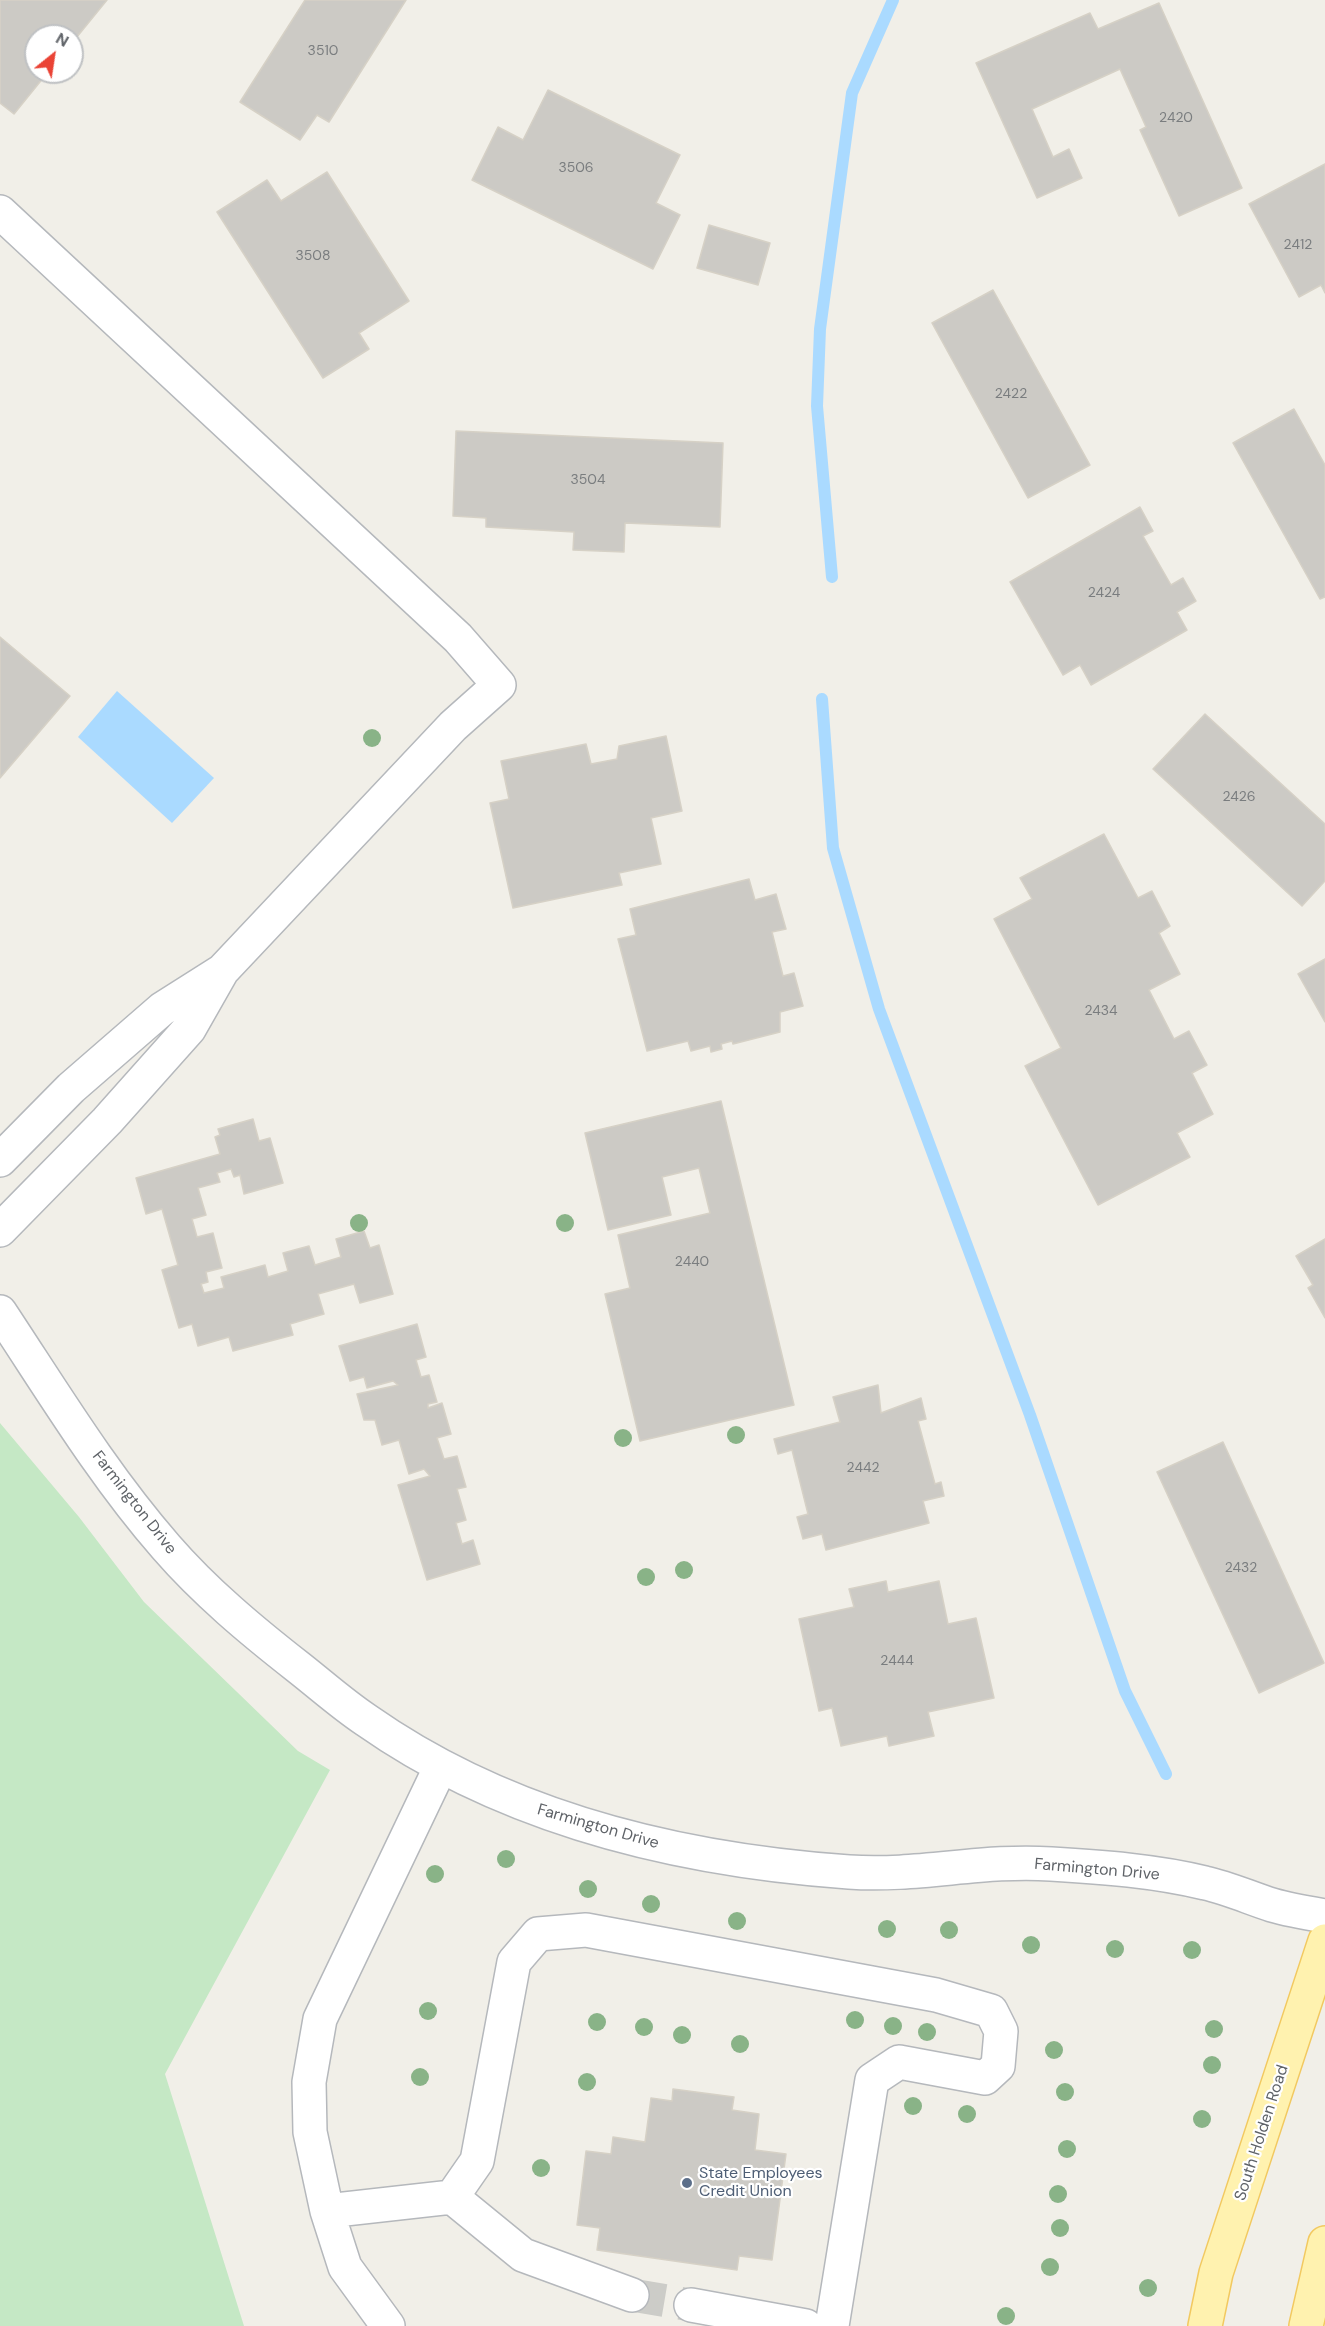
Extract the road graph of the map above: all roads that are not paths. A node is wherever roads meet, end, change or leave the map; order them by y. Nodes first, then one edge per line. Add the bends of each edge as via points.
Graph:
1 (0, 212) edge
2 (222, 971) junction
3 (0, 1160) edge
4 (0, 1230) edge
5 (0, 1312) edge
6 (441, 1766) junction
7 (1325, 1916) edge
8 (1325, 1941) edge
9 (452, 2197) junction
10 (327, 2211) junction
11 (1325, 2243) edge
12 (632, 2295) tunnel mouth
13 (691, 2305) tunnel mouth
14 (388, 2326) edge
15 (806, 2326) edge
16 (832, 2326) edge
17 (1205, 2326) edge
18 (1306, 2326) edge

1 - 2 street via 458,638 499,685 453,726
2 - 3 street via 162,1009 71,1088
2 - 4 street via 189,1029 107,1121
5 - 6 street, Farmington Drive via 106,1470 167,1548 245,1626 366,1720
6 - 7 street, Farmington Drive via 519,1803 578,1824 712,1855 852,1872 1047,1863 1206,1883 1276,1906
6 - 10 street via 320,2019 309,2082 310,2132
8 - 17 main road, South Holden Road via 1216,2273
9 - 10 street
9 - 12 street via 523,2255
9 - 16 street via 477,2161 514,1962 538,1934 586,1930 936,1995 991,2011 1001,2031 998,2066 985,2078 899,2062 872,2080
10 - 14 street via 345,2267
11 - 18 main road
13 - 15 street

